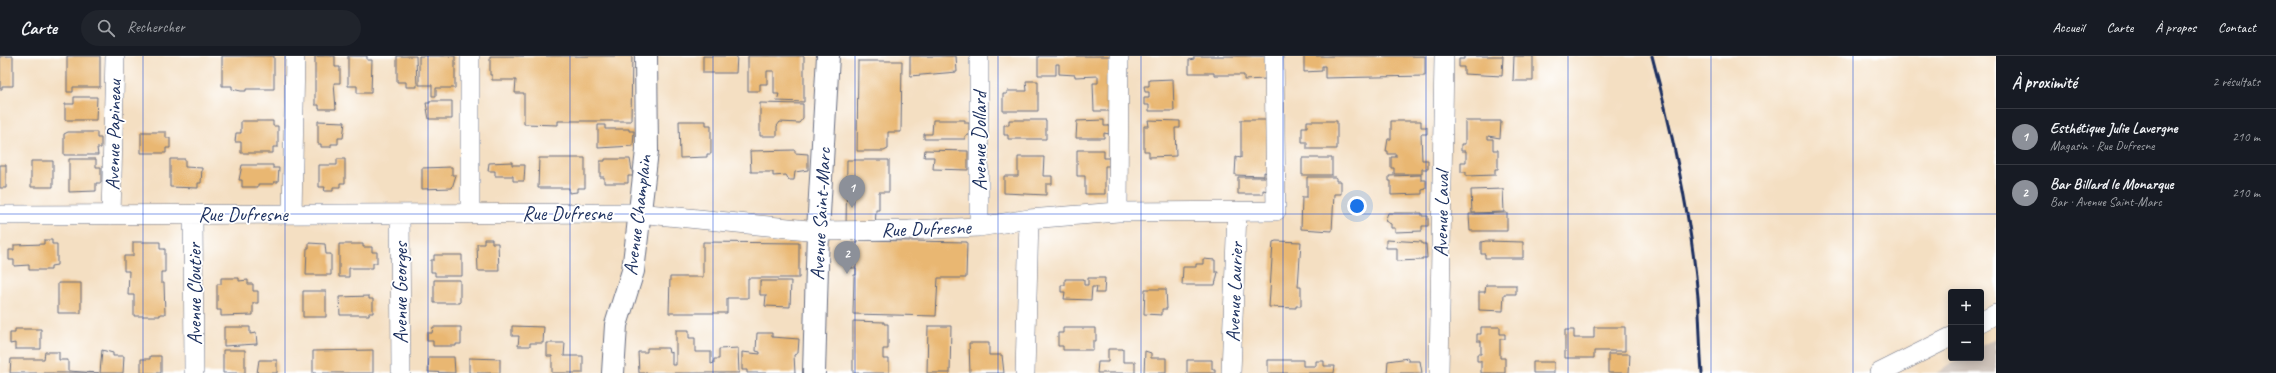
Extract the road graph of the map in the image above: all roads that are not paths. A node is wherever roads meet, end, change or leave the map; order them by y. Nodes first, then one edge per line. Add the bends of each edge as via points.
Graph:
1 (115, 56) edge
2 (295, 56) edge
3 (470, 56) edge
4 (646, 56) edge
5 (828, 56) edge
6 (979, 56) edge
7 (1118, 56) edge
8 (1274, 56) edge
9 (1444, 56) edge
10 (1237, 211) junction
11 (1118, 212) junction
12 (638, 213) junction
13 (193, 214) junction
14 (292, 214) junction
15 (400, 214) junction
16 (470, 214) junction
17 (0, 215) edge
18 (111, 215) junction
19 (1029, 218) junction
20 (979, 226) junction
21 (818, 231) junction
22 (1996, 314) edge
23 (1984, 320) edge
24 (1948, 338) edge
25 (194, 373) edge
26 (401, 373) edge
27 (614, 373) edge
28 (814, 373) edge
29 (1025, 373) edge
30 (1231, 373) edge
31 (1439, 373) edge
32 (1879, 373) edge

1 - 18 street, Avenue Papineau
2 - 14 street
3 - 16 street
4 - 12 main road, Avenue Champlain via 647,151
5 - 21 main road, Avenue Saint-Marc
6 - 20 street, Avenue Dollard
7 - 11 street
8 - 10 street, Rue Dufresne via 1276,211
9 - 31 street, Avenue Laval
10 - 11 street, Rue Dufresne
10 - 30 street, Avenue Laurier
11 - 19 street, Rue Dufresne
12 - 16 street, Rue Dufresne
12 - 21 street, Rue Dufresne
12 - 27 main road, Avenue Champlain via 633,271 616,325
13 - 14 street, Rue Dufresne
13 - 18 street, Rue Dufresne
13 - 25 street, Avenue Cloutier
14 - 15 street, Rue Dufresne
15 - 16 street, Rue Dufresne
15 - 26 street, Avenue Georges
17 - 18 street, Rue Dufresne
19 - 20 street, Rue Dufresne
19 - 29 street
20 - 21 street, Rue Dufresne
21 - 28 main road, Avenue Saint-Marc
22 - 23 street
24 - 32 street

